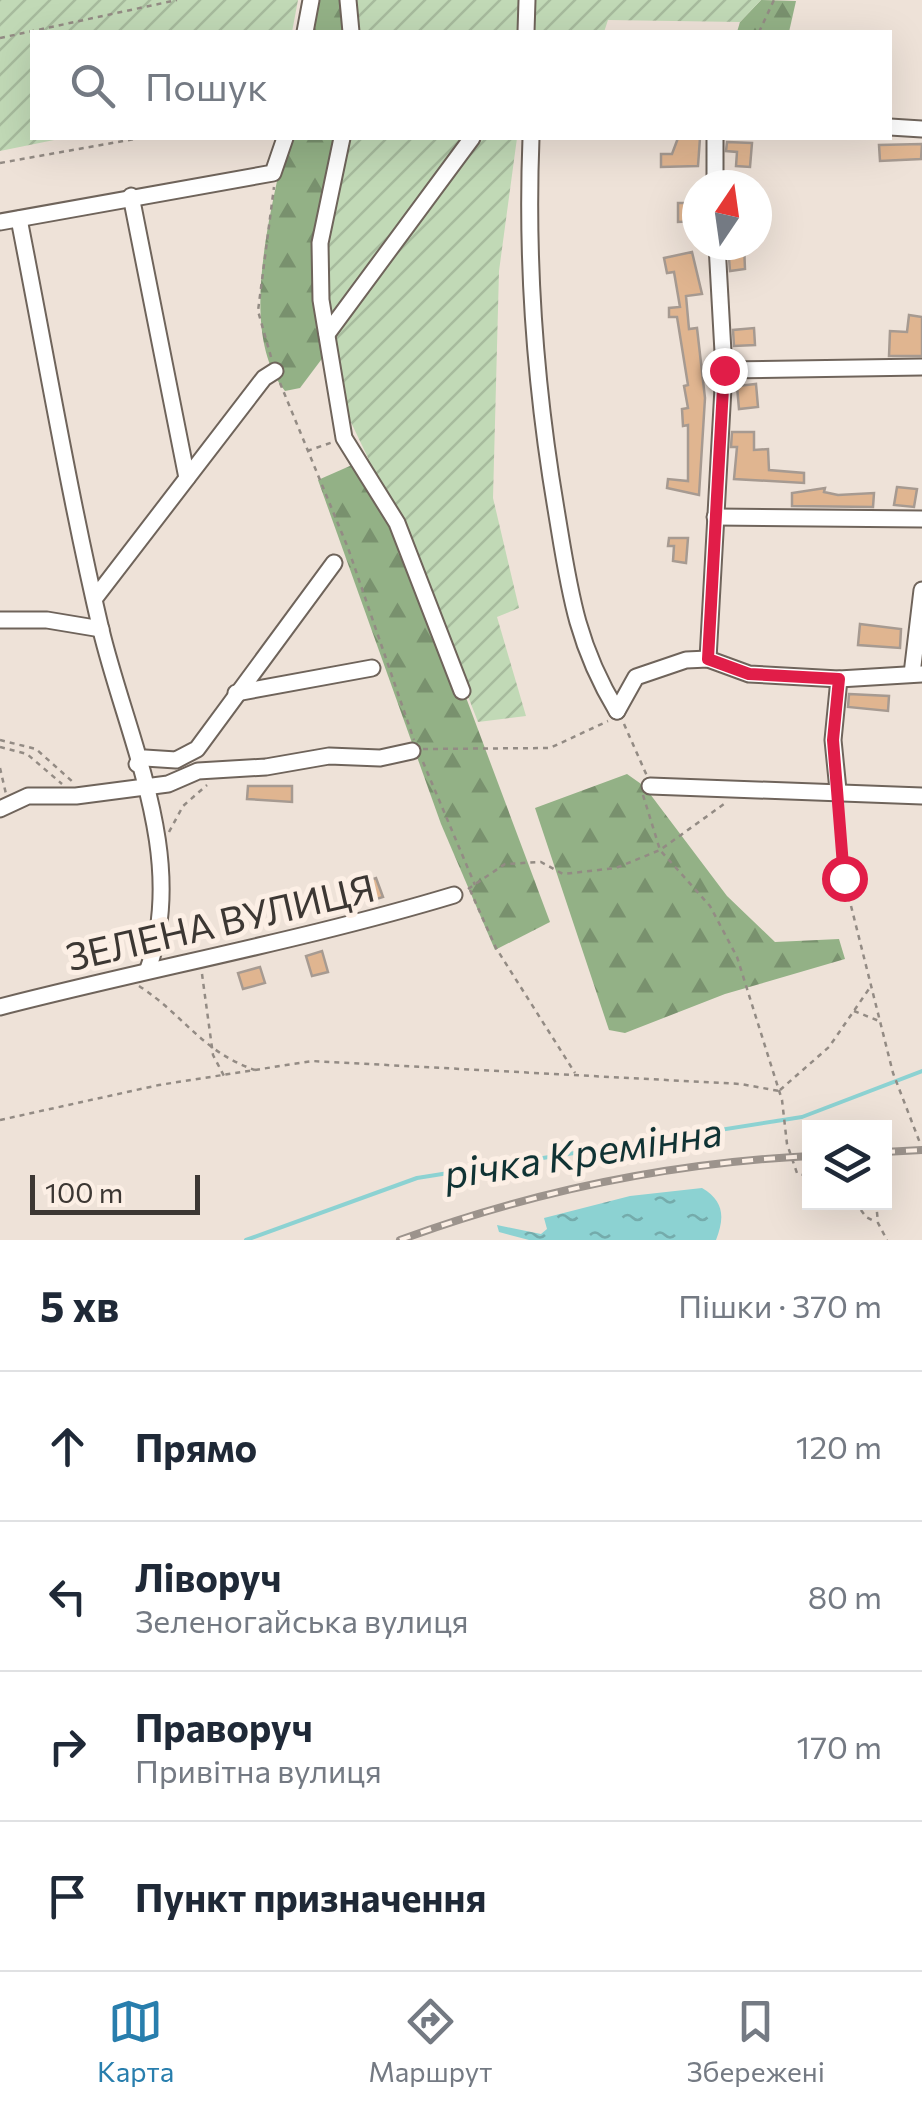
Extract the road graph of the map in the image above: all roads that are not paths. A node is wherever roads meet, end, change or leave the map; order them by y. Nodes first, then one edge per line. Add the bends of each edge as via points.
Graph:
1 (311, 0) edge
2 (348, 0) edge
3 (526, 0) edge
4 (305, 30) edge
5 (351, 30) edge
6 (526, 30) edge
7 (892, 127) edge
8 (922, 128) edge
9 (284, 140) edge
10 (342, 140) edge
11 (471, 140) edge
12 (531, 140) edge
13 (715, 140) edge
14 (715, 170) edge
15 (131, 196) junction
16 (19, 220) junction
17 (0, 222) edge
18 (718, 260) edge
19 (327, 334) junction
20 (922, 368) edge
21 (724, 370) junction
22 (275, 371) road end
23 (187, 478) junction
24 (715, 517) junction
25 (922, 519) edge
26 (334, 563) dead end
27 (922, 590) edge
28 (94, 598) junction
29 (0, 620) edge
30 (101, 629) junction
31 (708, 659) junction
32 (372, 668) dead end
33 (917, 674) edge
34 (839, 679) junction
35 (462, 691) dead end
36 (236, 694) junction
37 (414, 750) road end
38 (137, 764) junction
39 (143, 786) junction
40 (650, 786) road end
41 (838, 790) junction
42 (922, 796) edge
43 (3, 802) edge
44 (462, 892) road end
45 (148, 970) junction
46 (0, 1006) edge

1 - 4 street
2 - 5 street
3 - 6 street
7 - 8 street
9 - 15 street via 276,171
10 - 19 street via 320,243
11 - 19 street
12 - 31 street via 531,336 579,636 617,711 636,677
13 - 14 street
15 - 16 street
15 - 23 street
16 - 17 street
16 - 28 street
18 - 21 street
19 - 35 street via 344,438 397,523
20 - 21 street
21 - 24 street
22 - 23 street
23 - 28 street
24 - 25 street
24 - 31 street
26 - 36 street
27 - 33 street
28 - 30 street
29 - 30 street
30 - 38 street
31 - 34 street via 749,674
32 - 36 street
33 - 34 street
34 - 41 street via 833,740
36 - 38 street via 191,754
37 - 39 street via 198,771
38 - 39 street
39 - 43 street
39 - 45 street via 164,904
40 - 41 street
41 - 42 street
44 - 45 street, ЗЕЛЕНА ВУЛИЦЯ via 340,930
45 - 46 street, ЗЕЛЕНА ВУЛИЦЯ

